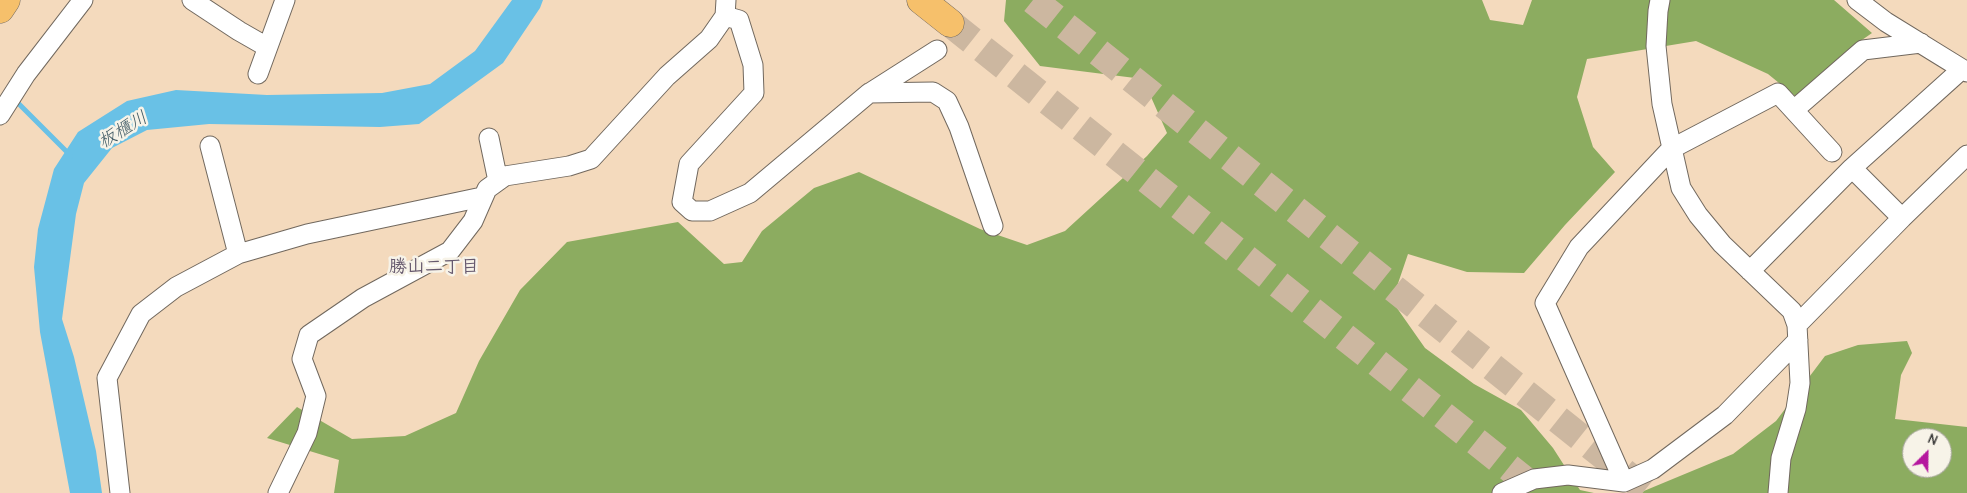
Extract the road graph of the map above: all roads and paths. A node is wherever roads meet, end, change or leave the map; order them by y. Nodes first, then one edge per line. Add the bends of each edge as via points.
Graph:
1 (6, 0) edge
2 (83, 0) edge
3 (192, 0) edge
4 (285, 0) edge
5 (920, 0) edge
6 (1660, 0) edge
7 (1857, 0) edge
8 (726, 8) edge
9 (0, 9) edge
10 (950, 23) tunnel mouth
11 (1920, 43) junction
12 (267, 47) junction
13 (937, 50) dead end
14 (1965, 71) edge
15 (258, 74) dead end
16 (868, 94) junction
17 (1794, 110) junction
18 (0, 115) edge
19 (489, 138) dead end
20 (210, 146) dead end
21 (1671, 149) junction
22 (1832, 152) dead end
23 (1967, 155) edge
24 (1852, 168) junction
25 (498, 181) junction
26 (482, 197) junction
27 (1902, 218) junction
28 (993, 226) dead end
29 (238, 254) junction
30 (1750, 271) junction
31 (1798, 333) junction
32 (1624, 482) junction
33 (118, 492) edge
34 (278, 493) edge
35 (1502, 493) edge
36 (1778, 493) edge

1 - 9 main road
2 - 18 street via 26,74
3 - 12 street
4 - 12 street
5 - 10 main road
6 - 21 street via 1656,46
7 - 11 street
8 - 16 street via 739,20 752,65 754,93 689,164 682,202 692,211 710,210 750,193
8 - 25 street via 709,39 667,76 591,159 569,166 505,176
11 - 14 street
11 - 17 street via 1863,50
12 - 15 street
13 - 16 street
14 - 24 street
16 - 28 street via 934,92 947,101
17 - 21 street via 1778,93
17 - 22 street
19 - 25 street
20 - 29 street
21 - 30 street via 1681,188 1698,215
21 - 32 street via 1579,247 1545,303
23 - 27 street
24 - 27 street
24 - 30 street
25 - 26 street
26 - 29 street via 307,234
26 - 34 street via 473,221 450,251 363,298 309,336 302,359 316,396 307,433
27 - 31 street
29 - 33 street via 176,287 142,314 107,378
30 - 31 street via 1792,311
31 - 32 street via 1726,415 1653,469
31 - 36 street via 1800,383 1796,409 1781,458
32 - 35 street via 1568,475 1534,479

